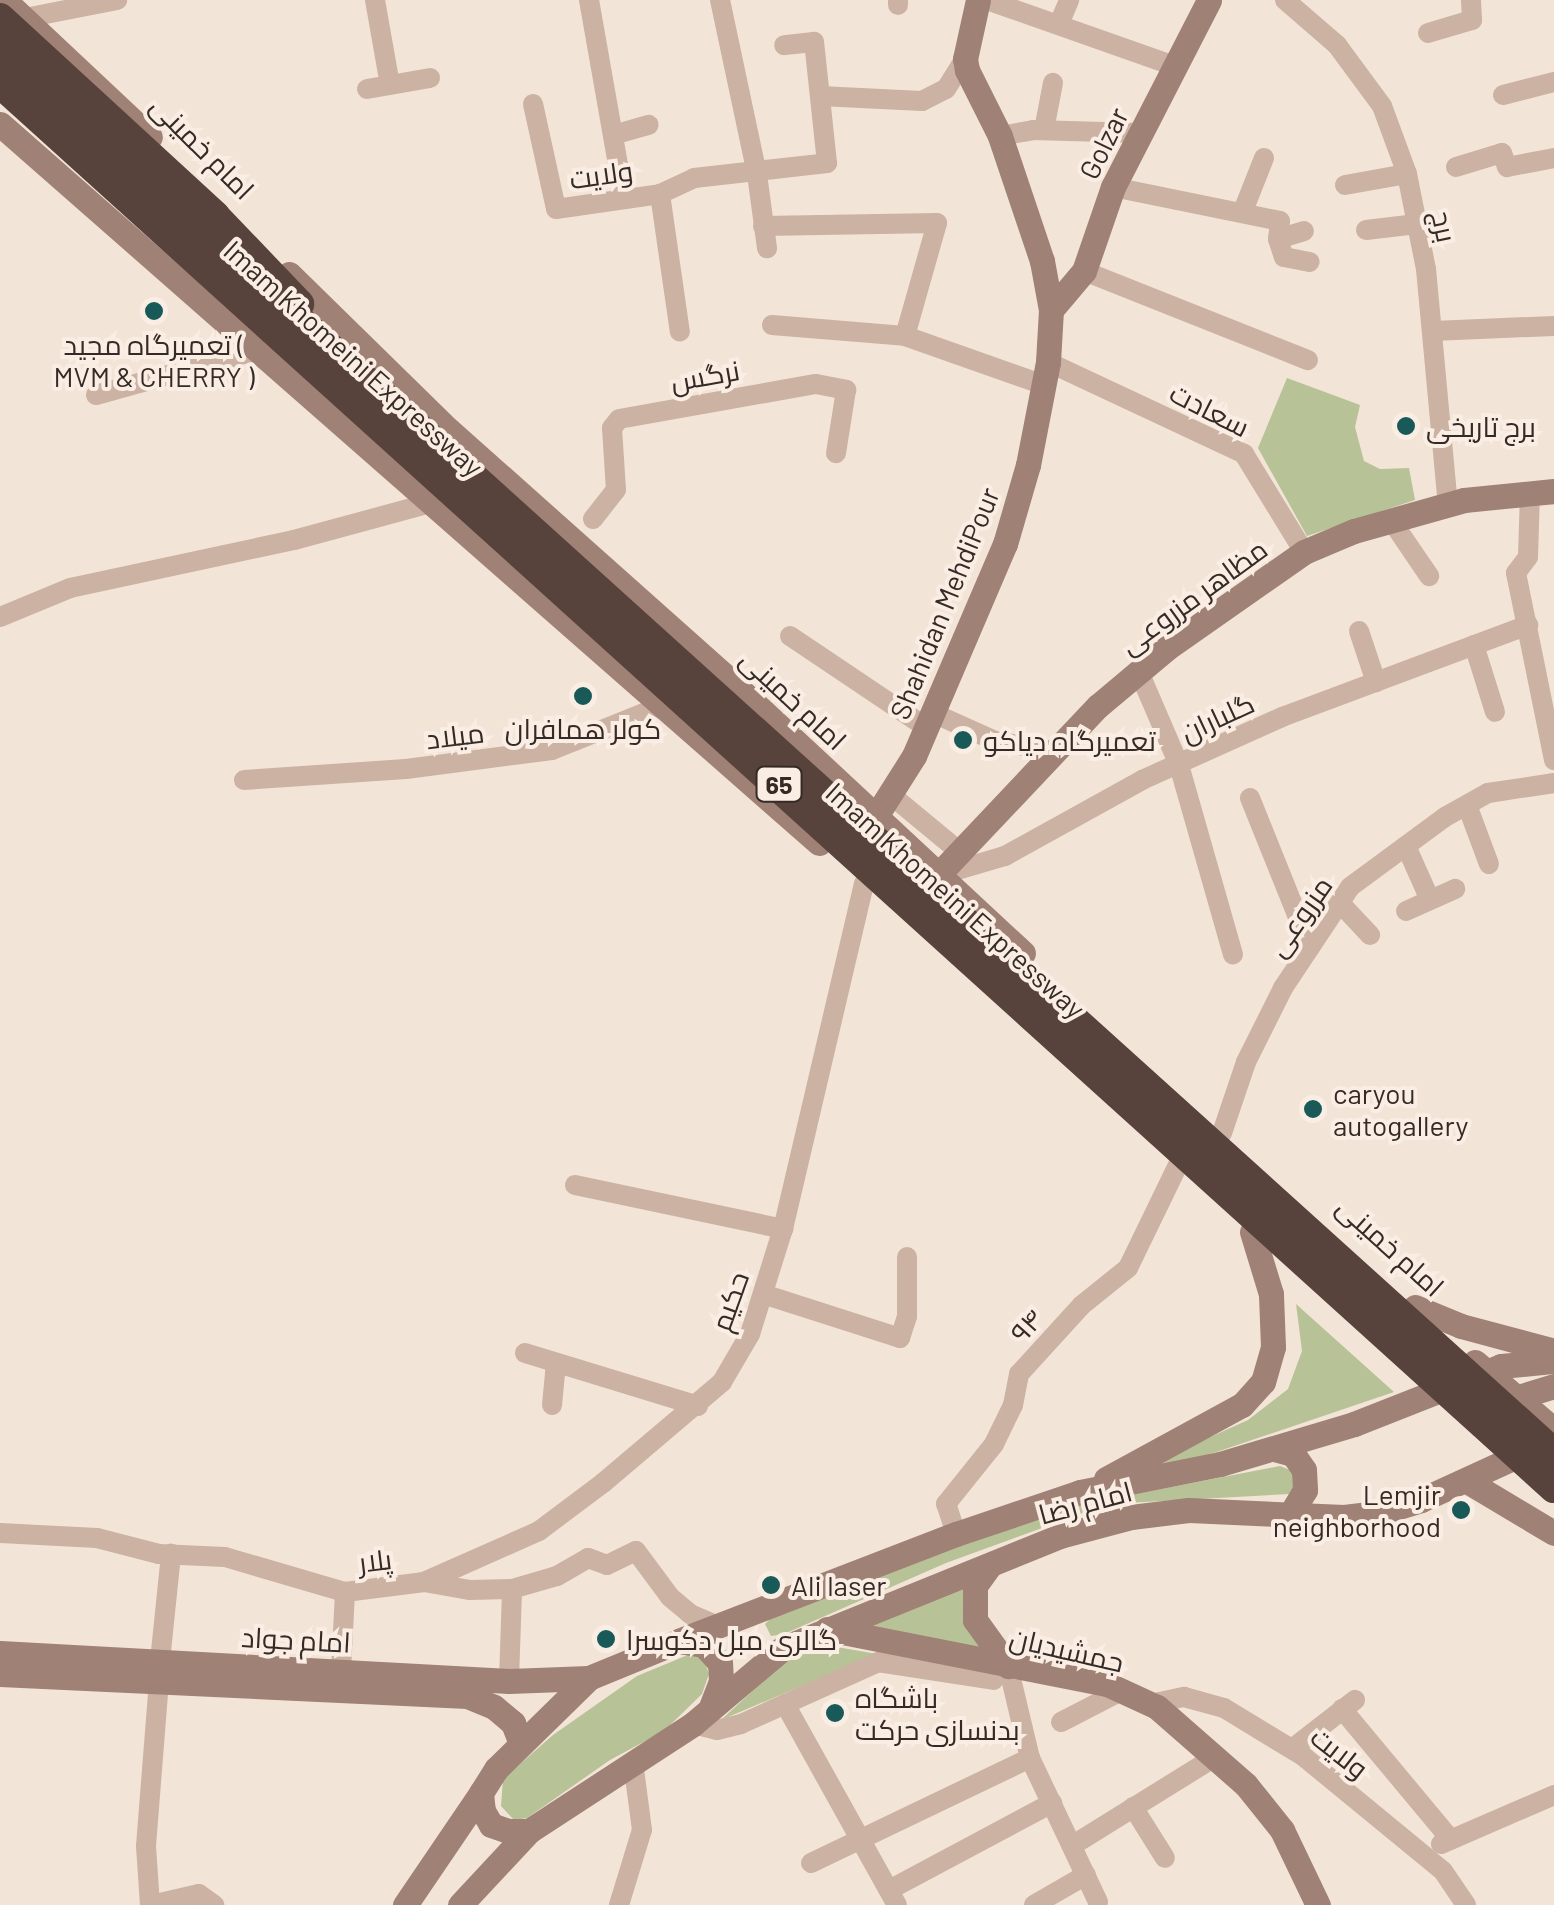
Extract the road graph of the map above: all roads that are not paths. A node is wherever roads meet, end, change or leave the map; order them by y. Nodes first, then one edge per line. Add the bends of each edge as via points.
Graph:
1 (4, 0) edge
2 (117, 0) edge
3 (375, 0) edge
4 (589, 0) edge
5 (720, 0) edge
6 (978, 0) edge
7 (987, 0) edge
8 (1069, 0) edge
9 (1209, 0) edge
10 (1285, 0) edge
11 (1471, 0) edge
12 (13, 18) edge
13 (1059, 24) junction
14 (1428, 33) dead end
15 (784, 44) dead end
16 (0, 50) edge
17 (965, 59) junction
18 (1176, 67) junction
19 (430, 78) dead end
20 (1554, 82) edge
21 (0, 83) edge
22 (1053, 83) dead end
23 (390, 85) junction
24 (366, 90) dead end
25 (1503, 95) dead end
26 (820, 96) junction
27 (0, 97) edge
28 (533, 104) dead end
29 (0, 124) edge
30 (649, 125) dead end
31 (1044, 130) junction
32 (1139, 133) junction
33 (613, 135) junction
34 (1000, 136) junction
35 (0, 137) edge
36 (1264, 158) dead end
37 (1554, 158) edge
38 (1456, 167) dead end
39 (757, 174) junction
40 (1407, 174) junction
41 (1345, 184) dead end
42 (1112, 187) junction
43 (660, 194) junction
44 (624, 198) junction
45 (89, 202) junction
46 (1243, 211) junction
47 (1417, 224) junction
48 (763, 226) junction
49 (1366, 230) dead end
50 (1304, 231) dead end
51 (1278, 239) junction
52 (766, 248) dead end
53 (1310, 262) dead end
54 (1084, 270) junction
55 (1051, 310) junction
56 (772, 325) dead end
57 (1554, 326) edge
58 (1433, 331) junction
59 (680, 332) dead end
60 (904, 336) junction
61 (258, 350) junction
62 (1308, 360) dead end
63 (1046, 374) junction
64 (96, 395) dead end
65 (401, 428) junction
66 (836, 453) dead end
67 (1542, 492) edge
68 (434, 502) junction
69 (1448, 504) junction
70 (593, 519) dead end
71 (1391, 520) junction
72 (1304, 552) junction
73 (1429, 576) dead end
74 (643, 606) junction
75 (0, 617) edge
76 (1528, 625) junction
77 (1359, 631) dead end
78 (790, 636) dead end
79 (1474, 645) junction
80 (1544, 646) edge
81 (602, 650) junction
82 (1139, 672) junction
83 (1376, 682) junction
84 (664, 705) junction
85 (1495, 712) dead end
86 (1550, 719) edge
87 (930, 721) junction
88 (1054, 752) junction
89 (1554, 760) edge
90 (1178, 765) junction
91 (244, 780) dead end
92 (1554, 784) edge
93 (1250, 798) dead end
94 (1466, 805) junction
95 (884, 806) junction
96 (1406, 846) junction
97 (961, 853) junction
98 (1490, 864) dead end
99 (937, 876) junction
100 (864, 884) junction
101 (1455, 889) dead end
102 (1430, 900) junction
103 (1340, 902) junction
104 (1406, 911) dead end
105 (1370, 935) dead end
106 (1310, 947) junction
107 (1233, 954) dead end
108 (1222, 1134) junction
109 (1178, 1166) junction
110 (574, 1186) dead end
111 (782, 1229) junction
112 (1252, 1232) junction
113 (907, 1257) dead end
114 (763, 1294) junction
115 (1414, 1307) junction
116 (1554, 1351) edge
117 (525, 1353) dead end
118 (1554, 1361) edge
119 (556, 1362) junction
120 (1485, 1372) junction
121 (1554, 1386) edge
122 (1429, 1394) junction
123 (1516, 1397) junction
124 (552, 1405) dead end
125 (698, 1406) junction
126 (1554, 1430) edge
127 (1554, 1442) edge
128 (1274, 1449) junction
129 (1554, 1453) edge
130 (1502, 1459) junction
131 (1467, 1480) junction
132 (1554, 1488) edge
133 (1080, 1492) junction
134 (1554, 1504) edge
135 (1292, 1513) junction
136 (0, 1533) edge
137 (1554, 1533) edge
138 (956, 1534) junction
139 (170, 1554) junction
140 (990, 1564) junction
141 (424, 1582) junction
142 (512, 1589) junction
143 (345, 1592) junction
144 (762, 1612) junction
145 (720, 1626) junction
146 (825, 1628) junction
147 (678, 1641) junction
148 (782, 1648) junction
149 (0, 1652) edge
150 (159, 1671) junction
151 (341, 1672) junction
152 (1001, 1673) junction
153 (0, 1674) edge
154 (589, 1678) junction
155 (509, 1681) junction
156 (1121, 1690) junction
157 (785, 1704) junction
158 (1150, 1704) junction
159 (702, 1716) junction
160 (1061, 1722) dead end
161 (521, 1744) junction
162 (1292, 1749) junction
163 (1215, 1757) junction
164 (1030, 1758) junction
165 (633, 1762) junction
166 (482, 1793) junction
167 (1554, 1795) edge
168 (1052, 1802) junction
169 (1133, 1807) junction
170 (529, 1831) junction
171 (861, 1840) junction
172 (1451, 1840) junction
173 (1073, 1845) junction
174 (1165, 1858) dead end
175 (1431, 1860) junction
176 (812, 1863) dead end
177 (1086, 1875) junction
178 (893, 1898) edge
179 (473, 1899) edge
180 (1098, 1902) dead end
181 (150, 1905) edge
182 (214, 1905) edge
183 (404, 1905) edge
184 (618, 1905) edge
185 (1034, 1905) edge
186 (1318, 1905) edge
187 (1466, 1905) edge

1 - 12 main road, امام خمینی
2 - 12 street
3 - 23 street
4 - 33 street
5 - 39 street
6 - 17 main road
7 - 13 street
8 - 13 street
9 - 18 main road, Golzar
10 - 40 street, برج via 1337,45 1382,106
11 - 14 street via 1472,20
12 - 65 highway via 216,216
12 - 74 main road, امام خمینی
13 - 18 street
15 - 26 street via 814,42
16 - 65 highway, Imam Khomeini Expressway / 65, bridge
17 - 26 street via 946,89 922,102
17 - 34 main road, Shahidan MehdiPour
18 - 32 main road, Golzar
19 - 23 street
20 - 25 street
21 - 65 highway, Imam Khomeini Expressway / 65, bridge
22 - 31 street
23 - 24 street
26 - 39 street, ولایت via 827,163
27 - 65 highway
28 - 44 street, ولایت via 556,208
29 - 45 main road
30 - 33 street
31 - 32 street
31 - 34 street
32 - 42 main road, Golzar
33 - 44 street
34 - 55 main road, Shahidan MehdiPour via 1042,261
35 - 45 main road
36 - 46 street
37 - 38 street via 1507,167 1502,153
39 - 43 street, ولایت via 694,178
39 - 48 street
40 - 41 street
40 - 47 street, برج
42 - 46 street
42 - 54 main road, Golzar
43 - 44 street, ولایت
43 - 59 street
45 - 61 main road
46 - 51 street via 1280,220
47 - 49 street
47 - 58 street, برج
48 - 52 street
48 - 60 street via 937,223
50 - 51 street
51 - 53 street via 1284,258
54 - 55 main road, Golzar
54 - 62 street
55 - 63 main road, Shahidan MehdiPour
56 - 60 street, سعادت
57 - 58 street
58 - 69 street, برج
60 - 63 street, سعادت
61 - 64 street
61 - 68 main road
63 - 72 street, سعادت via 1244,454
63 - 87 main road, Shahidan MehdiPour via 1005,544
65 - 129 highway, Imam Khomeini Expressway / 65, bridge
65 - 132 highway, Imam Khomeini Expressway / 65, bridge
66 - 70 street, نرگس via 846,390 816,384 619,419 612,428 616,490
67 - 69 main road, مظاهر مزروعی
67 - 76 street via 1528,557 1516,573
68 - 75 street via 70,588
68 - 81 main road
69 - 71 main road, مظاهر مزروعی
71 - 72 main road, مظاهر مزروعی
71 - 73 street
72 - 82 main road, مظاهر مزروعی
74 - 81 main road
74 - 95 main road, امام خمینی
76 - 79 street, گلباران
76 - 80 street
77 - 83 street
78 - 87 street
79 - 83 street, گلباران
79 - 85 street
80 - 86 street
81 - 84 main road
82 - 88 main road, مظاهر مزروعی
82 - 90 street
83 - 90 street, گلباران
84 - 91 street, میلاد via 552,750
84 - 100 main road
86 - 89 street
87 - 88 street
87 - 95 main road, Shahidan MehdiPour
88 - 97 main road, مظاهر مزروعی
90 - 99 street, گلباران via 1005,856
90 - 107 street
92 - 94 street, مزروعی via 1488,793
93 - 106 street
94 - 96 street, مزروعی
94 - 98 street
95 - 97 street
95 - 99 main road, امام خمینی
96 - 102 street
96 - 103 street, مزروعی
97 - 99 main road, مظاهر مزروعی
99 - 108 main road, امام خمینی
100 - 109 main road
100 - 111 street, حکیم
101 - 102 street
102 - 104 street
103 - 105 street
103 - 106 street, مزروعی
106 - 108 street, مزروعی via 1246,1062
108 - 115 main road, امام خمینی
109 - 112 main road
109 - 138 street, ۹۴ via 1128,1268 1082,1304 1019,1374 994,1444 946,1504
110 - 111 street
111 - 114 street, حکیم
112 - 122 main road
112 - 133 main road via 1271,1294 1273,1347 1263,1382 1242,1405
113 - 114 street via 907,1316 900,1338
114 - 125 street, حکیم via 750,1334 722,1382
115 - 116 main road
115 - 120 main road, امام خمینی
117 - 119 street
118 - 120 main road, امام رضا
119 - 124 street
119 - 125 street
120 - 122 main road, امام رضا
120 - 123 main road, امام خمینی
121 - 123 main road
122 - 123 main road via 1468,1406
122 - 128 main road, امام رضا
122 - 130 main road
123 - 126 main road, امام خمینی
125 - 141 street, حکیم via 539,1531
127 - 130 main road, امام رضا
128 - 133 main road, امام رضا
128 - 135 main road via 1293,1454 1304,1470 1305,1490
130 - 131 main road, امام رضا
130 - 134 main road
131 - 135 main road, امام رضا via 1382,1512
131 - 137 main road
133 - 138 main road, امام رضا
135 - 140 main road, امام رضا via 1189,1510 1131,1517
136 - 139 street, پلار via 97,1538
138 - 144 main road, امام رضا
139 - 143 street, پلار via 225,1558
139 - 150 street
140 - 146 main road, امام رضا
140 - 152 main road via 974,1586 974,1620
141 - 142 street, پلار
141 - 143 street, پلار
142 - 145 street, پلار via 558,1576 588,1558 607,1565 636,1551 690,1614
142 - 155 street
143 - 151 street
144 - 145 main road, امام رضا
144 - 148 main road via 752,1625 752,1641
145 - 147 main road, امام رضا
146 - 148 main road, امام رضا
146 - 152 main road, جمشیدیان
147 - 154 main road, امام رضا
147 - 159 main road via 704,1645 720,1664 720,1681
148 - 159 main road, امام رضا
149 - 150 main road, امام جواد
150 - 151 main road, امام جواد
150 - 153 main road, امام جواد
150 - 161 main road, امام جواد via 467,1696 504,1715
150 - 181 street via 146,1846
151 - 155 main road, امام جواد
152 - 156 main road, جمشیدیان
152 - 157 street via 878,1662
152 - 164 street
154 - 155 main road, امام جواد
154 - 161 main road
156 - 158 main road, جمشیدیان
156 - 160 street
157 - 159 street via 717,1730
157 - 171 street
158 - 162 street, ولایت via 1184,1697 1224,1708
158 - 163 main road, جمشیدیان
159 - 165 main road, امام رضا
161 - 166 main road
162 - 172 street via 1349,1704
162 - 175 street, ولایت
163 - 169 street
163 - 186 main road, جمشیدیان via 1282,1830
164 - 168 street
164 - 171 street
165 - 170 main road, امام رضا
165 - 184 street via 642,1830
166 - 170 main road via 491,1825
166 - 183 main road
167 - 172 street
168 - 173 street
168 - 178 street
169 - 173 street
169 - 174 street
170 - 179 main road
171 - 176 street
171 - 178 street
172 - 175 street
173 - 177 street
175 - 187 street, ولایت
177 - 180 street
177 - 185 street
181 - 182 street via 198,1894

